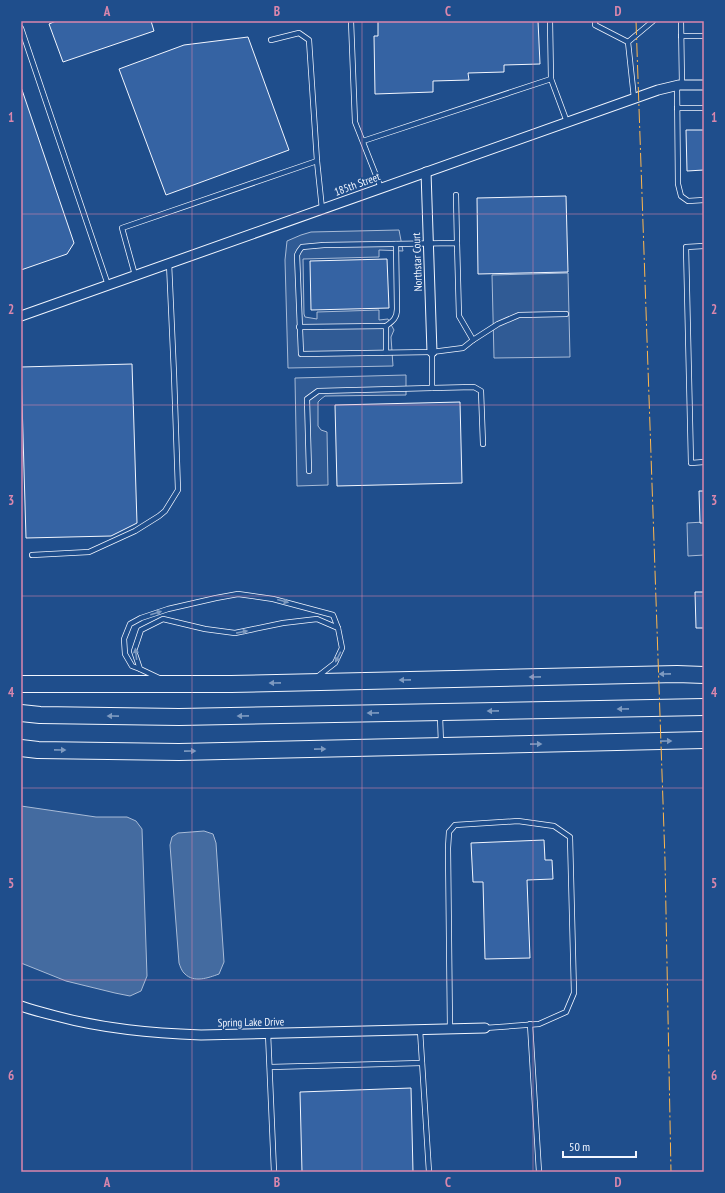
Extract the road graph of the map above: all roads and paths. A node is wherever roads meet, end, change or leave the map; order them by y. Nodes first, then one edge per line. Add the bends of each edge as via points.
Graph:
1 (351, 21) edge
2 (550, 21) edge
3 (595, 21) edge
4 (653, 21) edge
5 (681, 21) edge
6 (21, 28) edge
7 (681, 36) junction
8 (704, 36) edge
9 (270, 40) dead end
10 (628, 42) junction
11 (551, 78) junction
12 (679, 85) junction
13 (704, 85) edge
14 (634, 98) junction
15 (677, 108) junction
16 (704, 108) edge
17 (567, 122) junction
18 (362, 141) junction
19 (317, 161) junction
20 (426, 172) junction
21 (381, 188) junction
22 (456, 195) dead end
23 (704, 200) edge
24 (322, 209) junction
25 (458, 243) junction
26 (396, 244) junction
27 (429, 244) junction
28 (704, 246) edge
29 (169, 263) junction
30 (135, 275) junction
31 (108, 285) junction
32 (566, 314) dead end
33 (21, 316) edge
34 (386, 326) junction
35 (299, 327) junction
36 (473, 340) junction
37 (386, 352) junction
38 (432, 352) junction
39 (432, 388) junction
40 (483, 444) dead end
41 (704, 462) edge
42 (309, 471) dead end
43 (32, 555) dead end
44 (338, 628) junction
45 (140, 670) junction
46 (704, 675) edge
47 (311, 682) junction
48 (21, 684) edge
49 (173, 684) junction
50 (704, 707) edge
51 (440, 712) junction
52 (21, 714) edge
53 (704, 740) edge
54 (441, 746) junction
55 (21, 748) edge
56 (21, 1006) edge
57 (530, 1024) junction
58 (485, 1028) joint
59 (450, 1029) junction
60 (420, 1030) junction
61 (268, 1033) junction
62 (422, 1063) junction
63 (270, 1067) junction
64 (274, 1172) edge
65 (429, 1172) edge
66 (539, 1172) edge

1 - 18 lane via 355,122
2 - 11 lane
3 - 10 lane via 595,25
4 - 10 lane
5 - 7 lane
6 - 31 lane
7 - 8 lane
7 - 12 lane
9 - 19 lane via 299,33 309,40
10 - 14 lane
11 - 17 lane
11 - 18 lane
12 - 13 street, 185th Street
12 - 14 street, 185th Street
12 - 15 lane
14 - 17 street, 185th Street
15 - 16 lane
15 - 23 lane via 678,184 681,196 688,201
17 - 20 street, 185th Street
18 - 21 lane
19 - 24 lane
19 - 30 lane via 122,228
20 - 21 street, 185th Street
20 - 27 street, Northstar Court
21 - 24 street, 185th Street
22 - 25 lane
24 - 29 street, 185th Street
25 - 27 lane
25 - 36 lane via 459,316
26 - 27 lane
26 - 34 lane via 397,315
26 - 35 lane via 302,247 297,255
27 - 38 street, Northstar Court
28 - 41 lane via 686,247 691,463
29 - 30 street, 185th Street
29 - 43 lane via 178,490 159,516 135,531 89,552
30 - 31 street, 185th Street
31 - 33 street, 185th Street
32 - 36 lane via 519,315 498,324
34 - 35 lane
34 - 37 lane
35 - 37 lane via 300,354
36 - 38 lane via 463,348
37 - 38 lane
38 - 39 lane
39 - 40 lane via 474,387 481,391
39 - 42 lane via 318,391 307,399
45 -> 44 lane via 134,651 141,630 163,619 235,633 317,619
45 -> 44 lane via 132,666 126,654 124,639 130,624 168,609 216,598 238,594 274,599 333,615
44 -> 47 lane via 342,648 340,653 335,663
45 - 49 lane
46 -> 47 highway
47 -> 49 highway
48 - 49 highway
50 -> 51 highway
51 -> 52 highway via 179,717
51 - 54 lane
54 -> 53 highway
55 -> 54 highway via 179,752
56 - 61 street, Spring Lake Drive via 72,1020 156,1033
57 - 58 lane
57 - 59 lane via 539,1024 566,1012 574,993 570,837 554,826 518,821 455,824 449,832 448,848
57 - 66 lane
58 - 59 street, Spring Lake Drive
59 - 60 street, Spring Lake Drive
60 - 61 street, Spring Lake Drive
60 - 62 lane
61 - 63 lane
62 - 63 lane
62 - 65 lane
63 - 64 lane

